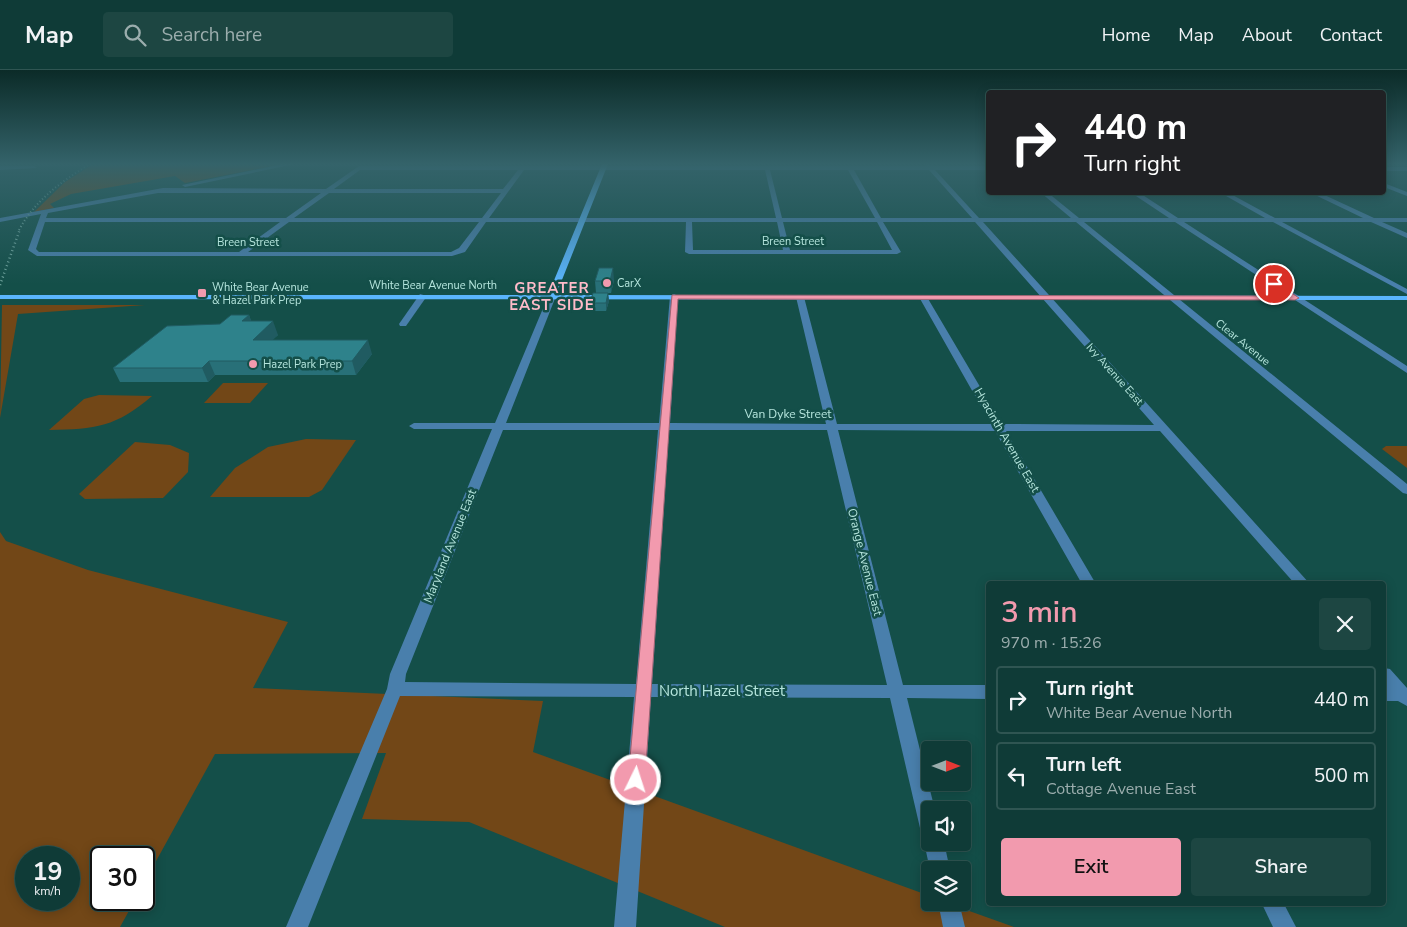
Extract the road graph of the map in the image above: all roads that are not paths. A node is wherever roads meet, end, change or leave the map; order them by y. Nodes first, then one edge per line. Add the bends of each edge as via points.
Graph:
1 (97, 204) edge
2 (310, 204) edge
3 (496, 204) edge
4 (589, 204) edge
5 (776, 204) edge
6 (869, 204) edge
7 (963, 204) edge
8 (1057, 204) edge
9 (1151, 204) edge
10 (1244, 204) edge
11 (1338, 204) edge
12 (44, 216) junction
13 (484, 219) junction
14 (583, 219) junction
15 (0, 220) edge
16 (288, 220) junction
17 (689, 220) junction
18 (780, 220) junction
19 (878, 220) junction
20 (977, 220) junction
21 (1076, 220) junction
22 (1175, 220) junction
23 (1273, 220) junction
24 (1372, 220) junction
25 (1407, 220) edge
26 (1407, 236) edge
27 (787, 252) junction
28 (242, 253) junction
29 (1407, 292) edge
30 (423, 296) junction
31 (552, 296) junction
32 (674, 296) junction
33 (0, 297) edge
34 (800, 297) junction
35 (922, 297) junction
36 (1046, 297) junction
37 (1173, 298) junction
38 (1295, 298) junction
39 (1407, 298) edge
40 (403, 324) dead end
41 (1407, 370) edge
42 (414, 426) dead end
43 (499, 427) junction
44 (664, 428) junction
45 (832, 428) junction
46 (1163, 428) junction
47 (1001, 429) junction
48 (1407, 490) edge
49 (1087, 581) edge
50 (1300, 581) edge
51 (1386, 676) edge
52 (396, 689) junction
53 (643, 690) junction
54 (898, 691) junction
55 (986, 692) edge
56 (1386, 694) edge
57 (1405, 696) edge
58 (924, 801) edge
59 (1273, 906) edge
60 (950, 911) edge
61 (297, 927) edge
62 (625, 927) edge
63 (954, 927) edge
64 (1285, 927) edge

1 - 12 street
2 - 16 street
3 - 13 street
4 - 14 main road, Maryland Avenue East
5 - 18 street
6 - 19 street
7 - 20 street, Ivy Avenue East
8 - 21 street, Clear Avenue
9 - 22 street
10 - 23 street
11 - 24 street
12 - 15 street
12 - 16 street
12 - 28 street, Breen Street via 32,250 37,254
13 - 14 street
13 - 16 street
13 - 28 street, Breen Street via 458,252
14 - 17 street
14 - 31 main road, Maryland Avenue East
16 - 28 street
17 - 18 street
17 - 27 street, Breen Street via 688,252
18 - 19 street
18 - 27 street
19 - 20 street
19 - 27 street, Breen Street via 897,252
20 - 21 street
20 - 36 street, Ivy Avenue East
21 - 22 street
21 - 37 street, Clear Avenue
22 - 23 street
22 - 38 street
23 - 24 street
23 - 29 street
24 - 25 street
24 - 26 street
30 - 31 main road, White Bear Avenue North
30 - 33 main road, White Bear Avenue North
30 - 40 street
31 - 32 main road, White Bear Avenue North
31 - 43 street, Maryland Avenue East
32 - 34 main road, White Bear Avenue North
32 - 44 street
34 - 35 main road, White Bear Avenue North
34 - 45 street, Orange Avenue East
35 - 36 main road, White Bear Avenue North
35 - 47 street, Hyacinth Avenue East
36 - 37 main road, White Bear Avenue North
36 - 46 street, Ivy Avenue East
37 - 38 main road, White Bear Avenue North
37 - 48 street, Clear Avenue
38 - 39 main road, White Bear Avenue North
38 - 41 street
42 - 43 street, Van Dyke Street
43 - 44 street, Van Dyke Street
43 - 52 street, Maryland Avenue East via 398,674
44 - 45 street, Van Dyke Street
44 - 53 street
45 - 47 street, Van Dyke Street
45 - 54 street, Orange Avenue East
46 - 47 street, Van Dyke Street
46 - 50 street, Ivy Avenue East
47 - 49 street, Hyacinth Avenue East
51 - 57 street
52 - 53 street, North Hazel Street
52 - 61 street, Maryland Avenue East
53 - 54 street, North Hazel Street
53 - 62 street
54 - 55 street, North Hazel Street
54 - 58 street, Orange Avenue East
56 - 57 street
59 - 64 street
60 - 63 street

